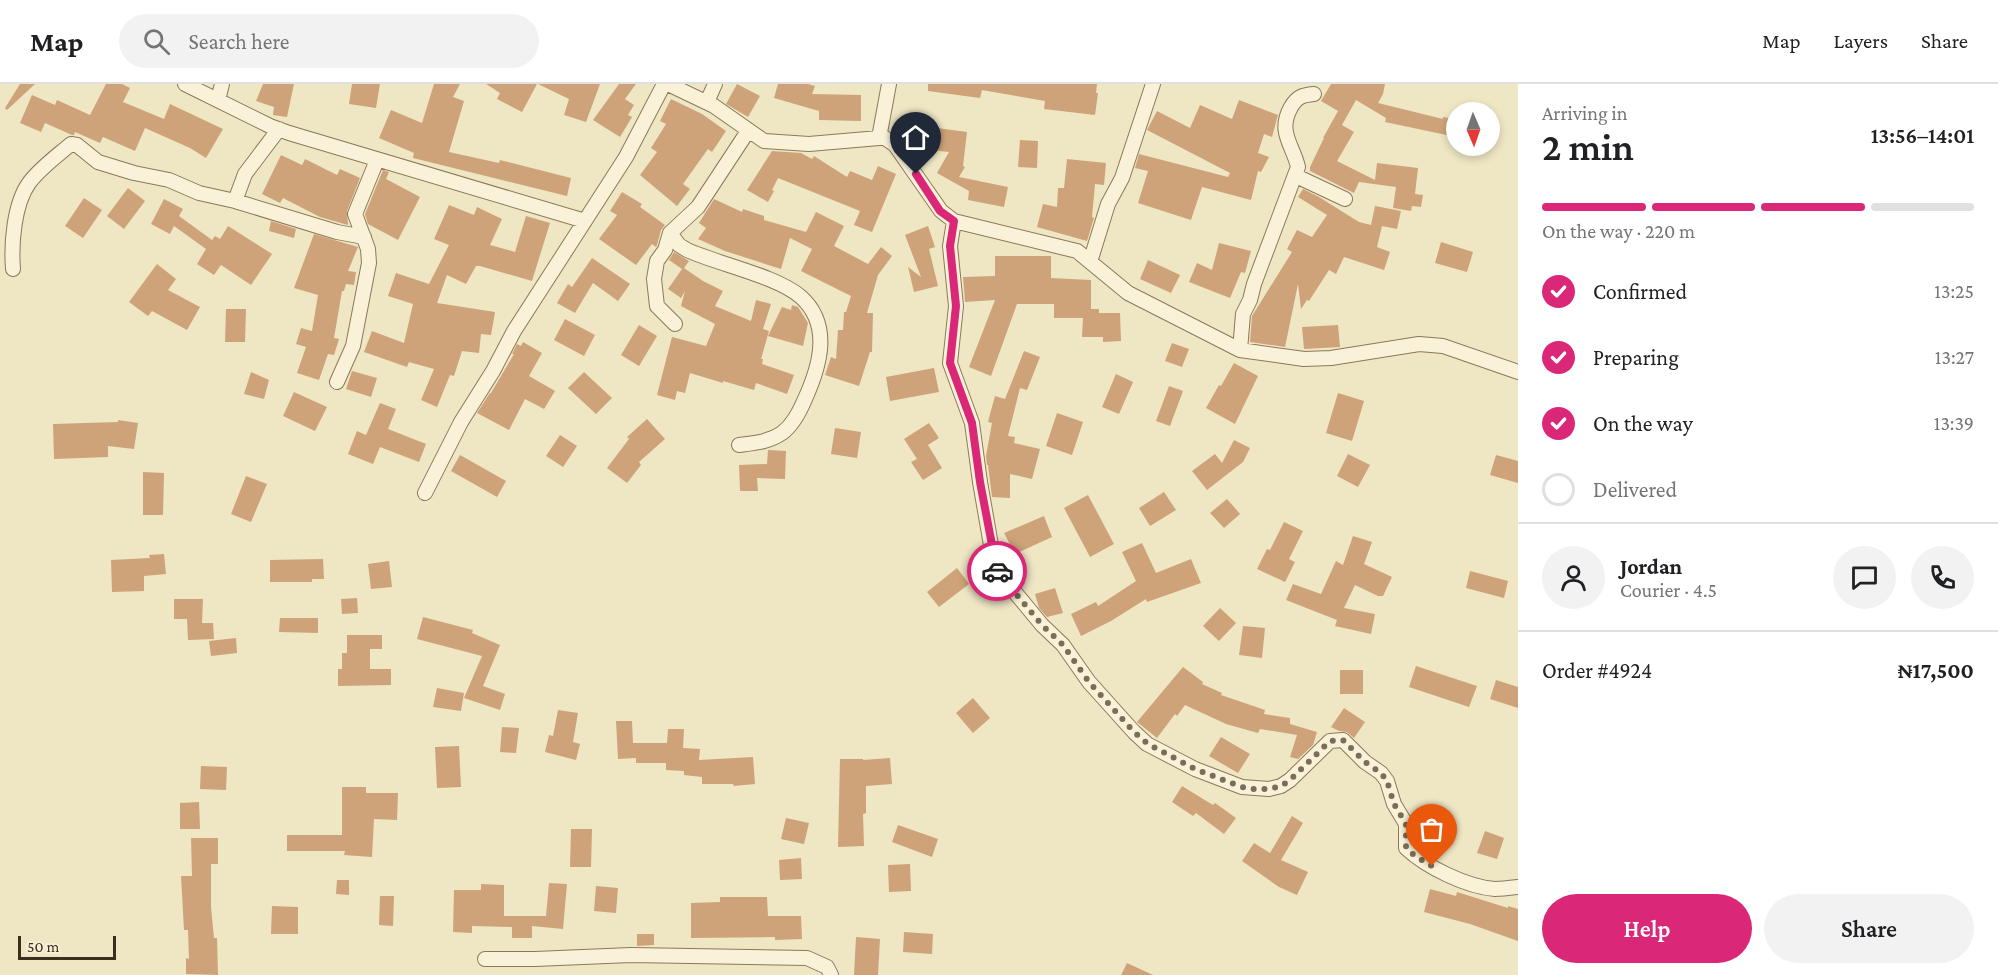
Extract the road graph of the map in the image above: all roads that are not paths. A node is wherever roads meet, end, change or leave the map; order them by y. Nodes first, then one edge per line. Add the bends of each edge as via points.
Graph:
1 (186, 84) edge
2 (222, 84) edge
3 (666, 84) edge
4 (715, 84) edge
5 (889, 84) edge
6 (1153, 84) edge
7 (1314, 94) dead end
8 (218, 100) junction
9 (707, 102) junction
10 (279, 129) junction
11 (748, 131) junction
12 (879, 138) junction
13 (377, 160) junction
14 (1296, 176) junction
15 (1345, 199) dead end
16 (235, 201) junction
17 (585, 221) junction
18 (954, 221) junction
19 (670, 233) junction
20 (364, 237) junction
21 (1090, 262) junction
22 (13, 269) dead end
23 (675, 324) dead end
24 (1240, 350) junction
25 (1518, 372) edge
26 (337, 382) dead end
27 (739, 445) dead end
28 (425, 493) dead end
29 (1518, 887) edge
30 (485, 958) dead end
31 (831, 975) edge

1 - 8 street
2 - 8 street
3 - 9 street
3 - 17 street
4 - 9 street
5 - 12 street
6 - 21 street
7 - 14 street via 1297,98 1286,117 1288,142 1298,167
8 - 10 street
9 - 11 street
10 - 13 street
10 - 16 street via 245,174
11 - 12 street via 764,141 782,144
11 - 19 street via 698,207
12 - 18 street via 895,145 940,211
13 - 17 street
13 - 20 street via 355,214
14 - 15 street
14 - 24 street via 1243,314
16 - 20 street
16 - 22 street via 98,162 70,144 28,184 16,215 11,250
17 - 28 street via 514,331
18 - 21 street via 1077,251
18 - 29 street via 950,246 956,306 950,363 972,423 995,568 1063,645 1089,682 1148,744 1195,769 1242,787 1281,786 1330,741 1343,740 1387,781 1406,824 1406,848 1415,856 1471,883 1494,889
19 - 23 street via 657,261 654,279 657,306
19 - 27 street via 687,250 798,295 817,319 819,364 801,409 784,432 767,441
20 - 26 street via 369,264 353,346
21 - 24 street via 1128,293
24 - 25 street via 1313,359 1396,346 1443,346
30 - 31 street via 807,958 827,967

